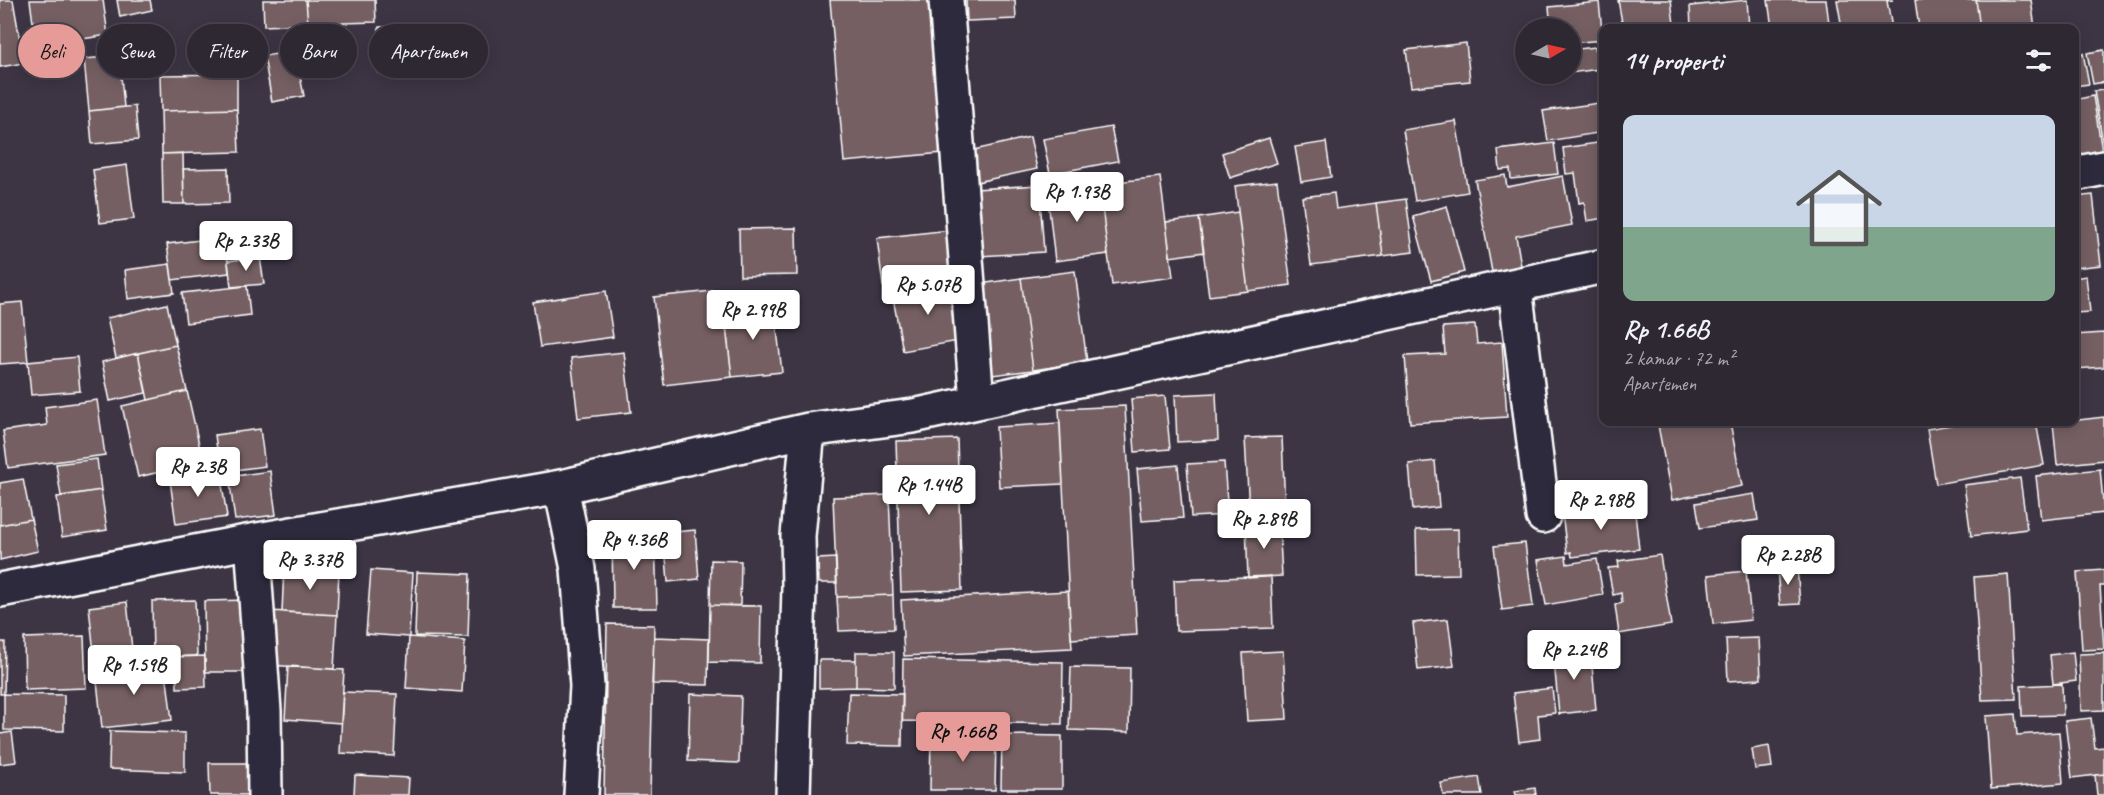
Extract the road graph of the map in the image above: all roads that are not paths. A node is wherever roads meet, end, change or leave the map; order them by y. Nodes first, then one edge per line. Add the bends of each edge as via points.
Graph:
1 (946, 0) edge
2 (2104, 168) edge
3 (2079, 173) edge
4 (1599, 267) edge
5 (1515, 287) junction
6 (977, 401) junction
7 (808, 430) junction
8 (561, 487) junction
9 (1543, 516) dead end
10 (252, 541) junction
11 (0, 590) edge
12 (265, 795) edge
13 (581, 795) edge
14 (793, 795) edge

1 - 6 street
2 - 3 street
4 - 5 street
5 - 6 street
5 - 9 street
6 - 7 street via 913,416
7 - 8 street
7 - 14 street via 798,536
8 - 10 street
8 - 13 street via 578,569 587,686
10 - 11 street
10 - 12 street via 264,711

